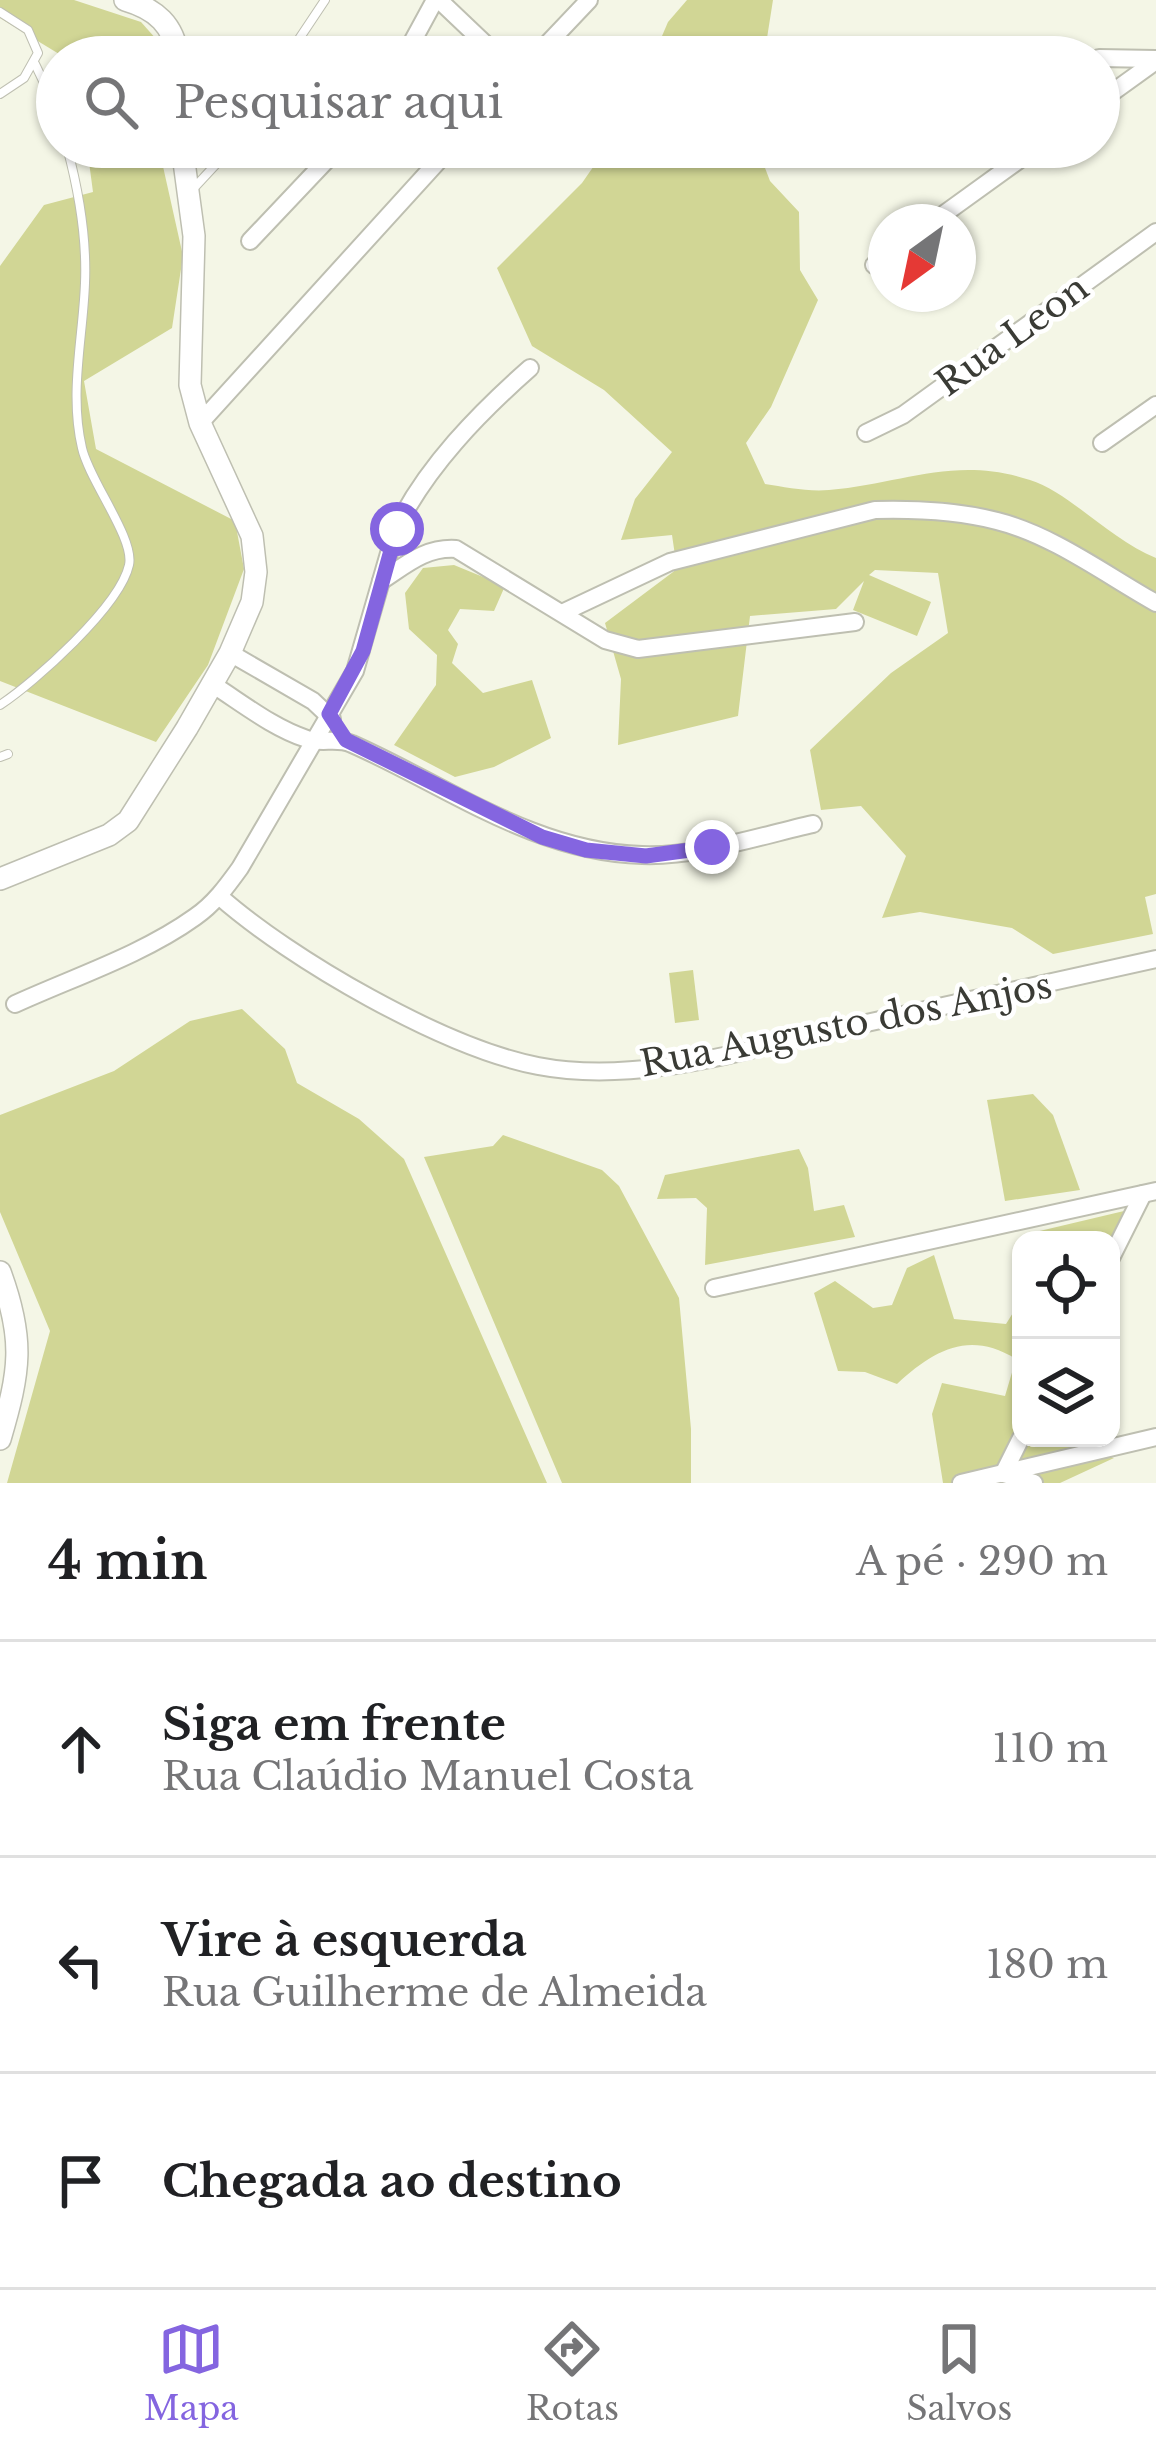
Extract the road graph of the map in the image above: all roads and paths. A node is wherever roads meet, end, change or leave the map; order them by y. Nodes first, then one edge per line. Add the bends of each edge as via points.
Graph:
1 (125, 0) edge
2 (325, 0) edge
3 (437, 0) edge
4 (589, 0) edge
5 (0, 12) edge
6 (174, 36) edge
7 (301, 36) edge
8 (416, 36) edge
9 (476, 36) edge
10 (555, 36) edge
11 (36, 48) edge
12 (1120, 59) edge
13 (36, 60) edge
14 (1156, 60) edge
15 (35, 64) joint
16 (1120, 87) edge
17 (0, 94) edge
18 (73, 168) edge
19 (185, 168) edge
20 (213, 168) edge
21 (319, 168) edge
22 (432, 168) edge
23 (1008, 168) edge
24 (188, 195) junction
25 (958, 204) edge
26 (1156, 232) edge
27 (250, 241) dead end
28 (530, 368) dead end
29 (1156, 405) edge
30 (200, 423) junction
31 (866, 433) dead end
32 (1102, 442) dead end
33 (381, 581) junction
34 (1156, 603) edge
35 (564, 612) junction
36 (855, 622) dead end
37 (230, 652) junction
38 (212, 684) junction
39 (0, 705) edge
40 (329, 714) junction
41 (346, 740) junction
42 (314, 742) junction
43 (813, 824) dead end
44 (0, 879) edge
45 (219, 896) junction
46 (1156, 959) edge
47 (14, 1004) dead end
48 (1149, 1192) edge
49 (1120, 1242) edge
50 (0, 1272) edge
51 (715, 1288) dead end
52 (1156, 1437) edge
53 (0, 1439) edge
54 (1016, 1447) edge
55 (1003, 1474) junction
56 (961, 1483) edge
57 (1034, 1483) edge

1 - 6 street via 156,13
2 - 7 lane
3 - 8 street
3 - 9 street
4 - 10 street
5 - 11 lane via 28,29
12 - 14 street
13 - 15 lane
14 - 16 street
15 - 17 lane
18 - 39 lane via 85,282 77,345 82,450 130,542 129,564 119,587 46,671
19 - 24 street
20 - 24 lane
21 - 27 street
22 - 30 street
23 - 25 street
24 - 30 street via 188,352
26 - 31 street, Rua Leon via 903,415
28 - 33 street via 421,486
29 - 32 street
30 - 37 street via 252,536 252,602
33 - 35 street via 424,553 456,549
33 - 40 street via 355,670
34 - 35 street via 1026,531 904,509 670,562
35 - 36 street via 605,640 638,649
37 - 38 street
37 - 40 street
38 - 42 street
38 - 44 street via 128,821
40 - 41 street
40 - 42 street
41 - 42 street
41 - 43 street via 469,804 586,850 646,856
42 - 45 street
45 - 46 street, Rua Augusto dos Anjos via 338,978 436,1030 539,1066 594,1071 689,1062
45 - 47 street via 160,938
48 - 49 street
48 - 51 street
50 - 53 street via 18,1347
52 - 55 street
54 - 55 street
55 - 56 street
55 - 57 street

